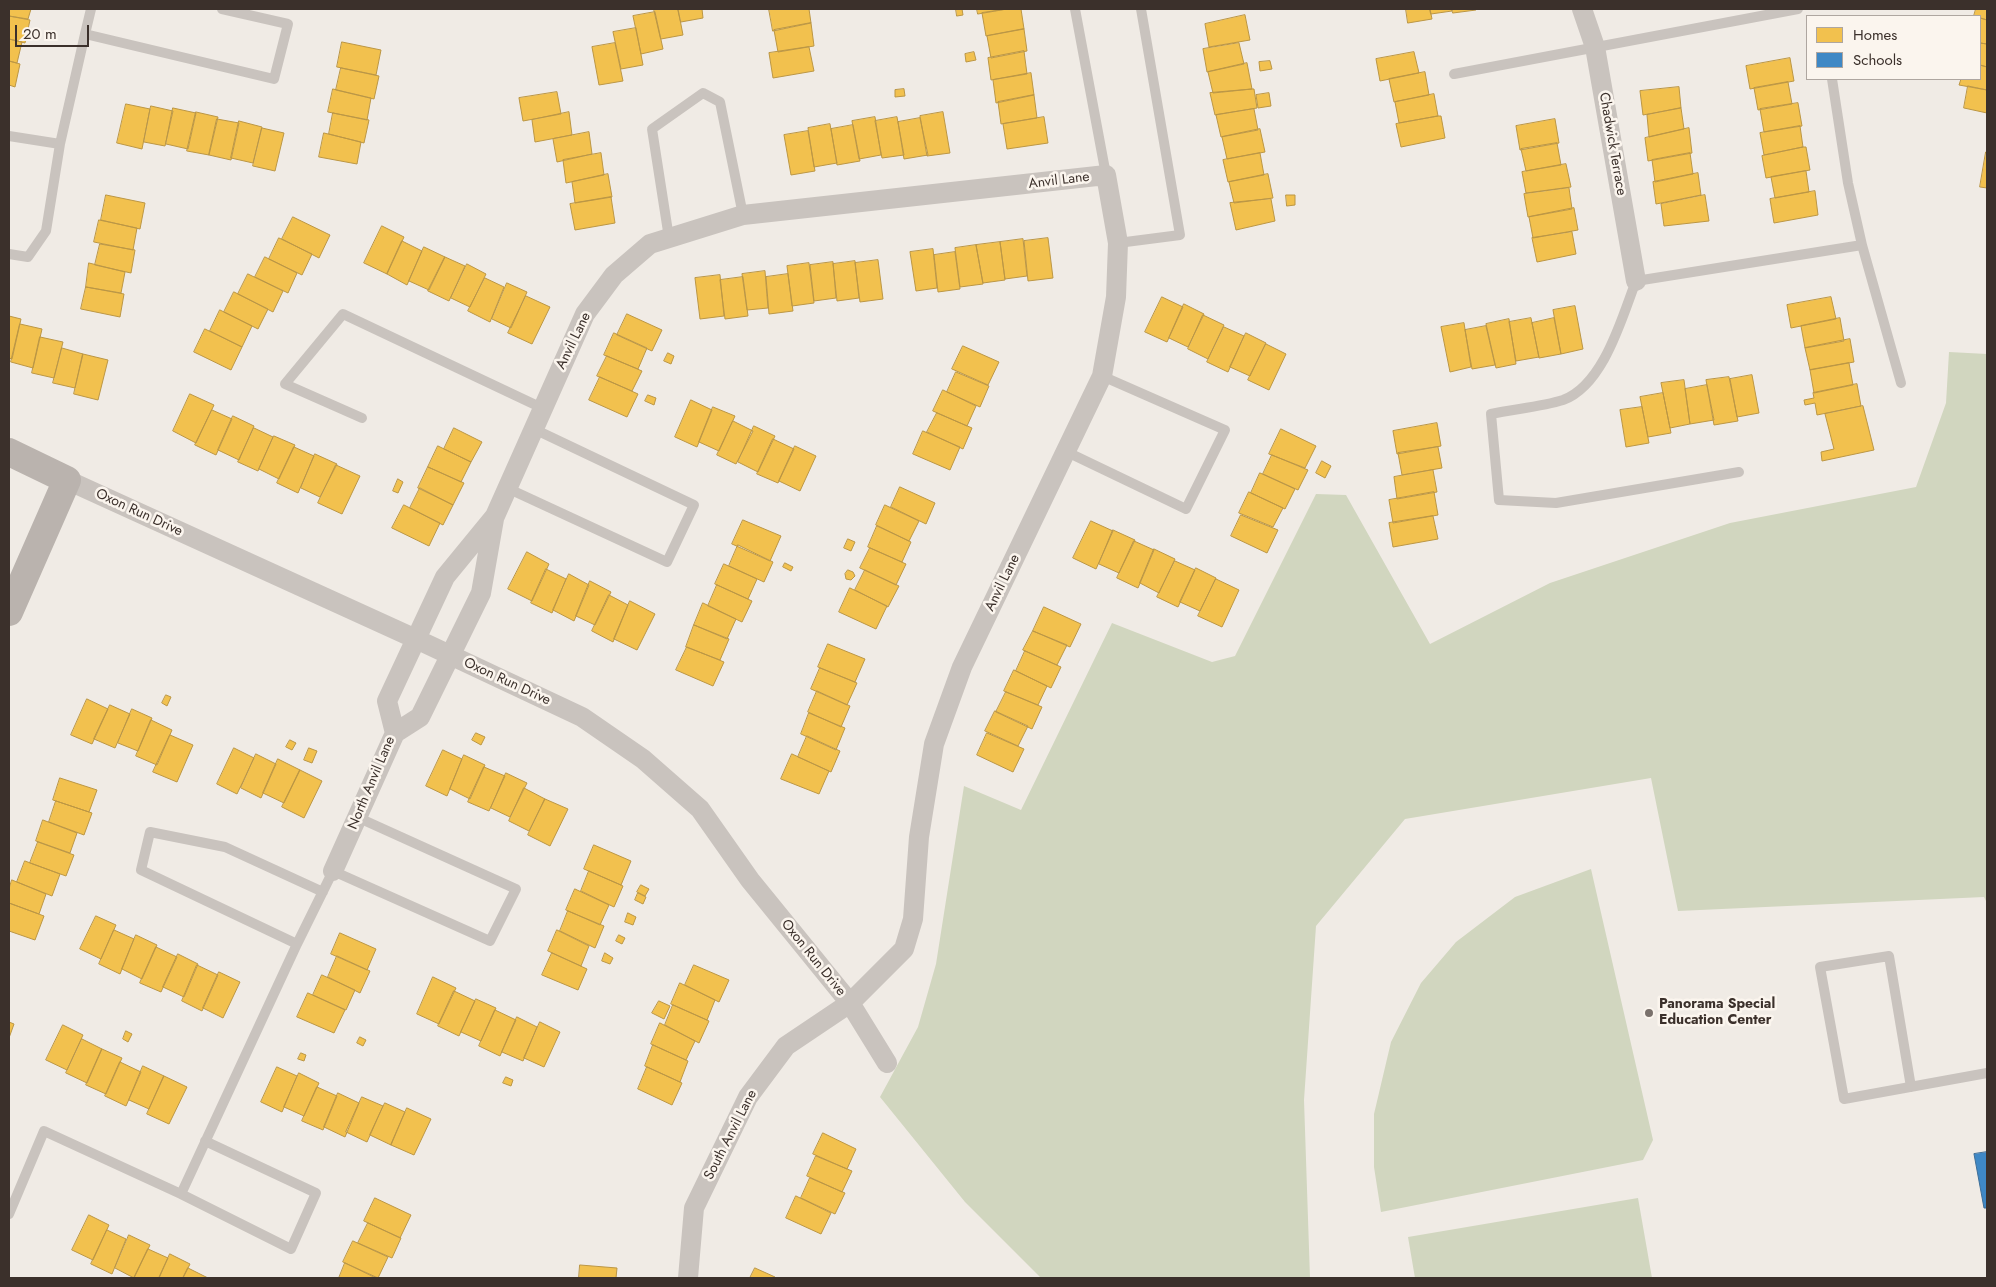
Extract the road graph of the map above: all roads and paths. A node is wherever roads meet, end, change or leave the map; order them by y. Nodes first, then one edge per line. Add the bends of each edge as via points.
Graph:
1 (91, 9) edge
2 (222, 9) edge
3 (1074, 9) edge
4 (1141, 9) edge
5 (1582, 9) edge
6 (1798, 9) edge
7 (85, 34) junction
8 (1595, 48) junction
9 (1454, 74) dead end
10 (1832, 80) edge
11 (9, 136) edge
12 (60, 144) junction
13 (1106, 175) junction
14 (743, 215) junction
15 (669, 238) junction
16 (1118, 242) junction
17 (1862, 245) junction
18 (9, 254) edge
19 (1636, 281) junction
20 (1102, 376) junction
21 (1901, 383) dead end
22 (542, 408) junction
23 (362, 418) dead end
24 (534, 429) junction
25 (9, 452) edge
26 (1067, 452) junction
27 (1739, 472) dead end
28 (67, 480) junction
29 (508, 488) junction
30 (495, 516) junction
31 (9, 612) edge
32 (416, 639) junction
33 (450, 656) junction
34 (395, 733) junction
35 (358, 818) junction
36 (334, 871) junction
37 (322, 892) junction
38 (297, 944) junction
39 (850, 1004) junction
40 (887, 1063) dead end
41 (1987, 1073) edge
42 (1911, 1087) junction
43 (205, 1141) junction
44 (181, 1194) junction
45 (9, 1214) edge
46 (688, 1278) edge

1 - 7 lane
2 - 7 lane via 288,24 274,79
3 - 13 lane
4 - 16 lane via 1180,235
5 - 8 street, Chadwick Terrace
6 - 8 lane
7 - 12 lane
8 - 9 lane
8 - 19 street, Chadwick Terrace
10 - 17 lane via 1848,183
11 - 12 lane
12 - 18 lane via 46,231 28,257
13 - 14 street, Anvil Lane
13 - 16 street, Anvil Lane
14 - 15 street, Anvil Lane
14 - 15 lane via 720,102 703,93 652,129
15 - 22 street, Anvil Lane via 650,244 614,275 585,314
16 - 20 street, Anvil Lane via 1116,297
17 - 19 lane
17 - 21 lane
19 - 27 lane via 1604,358 1595,373 1575,393 1563,400 1490,414 1499,500 1556,503
20 - 26 street, Anvil Lane
20 - 26 lane via 1225,430 1186,509
22 - 23 lane via 343,314 285,384
22 - 24 street, Anvil Lane
24 - 29 street, Anvil Lane
24 - 29 lane via 694,505 667,562
25 - 28 street, Oxon Run Drive
26 - 39 street, Anvil Lane via 962,667 934,744 919,837 913,919 904,950
28 - 31 street
28 - 32 street, Oxon Run Drive
29 - 30 street, Anvil Lane
30 - 32 street, Anvil Lane via 445,577
30 - 33 street via 481,593
32 - 33 street, Oxon Run Drive
32 - 34 street, North Anvil Lane via 387,701
33 - 34 street via 420,717
33 - 39 street, Oxon Run Drive via 582,717 644,759 700,809 750,880
34 - 35 street, North Anvil Lane
35 - 36 street, North Anvil Lane
35 - 36 lane via 516,889 490,941
36 - 37 lane
37 - 38 lane
37 - 38 lane via 225,847 150,832 141,870
38 - 43 lane
39 - 40 street, Oxon Run Drive
39 - 46 street, South Anvil Lane via 786,1046 748,1097 694,1208
41 - 42 lane
42 - 42 lane via 1889,956 1820,967 1844,1099
43 - 44 lane
43 - 44 lane via 316,1194 291,1249
44 - 45 lane via 44,1131

